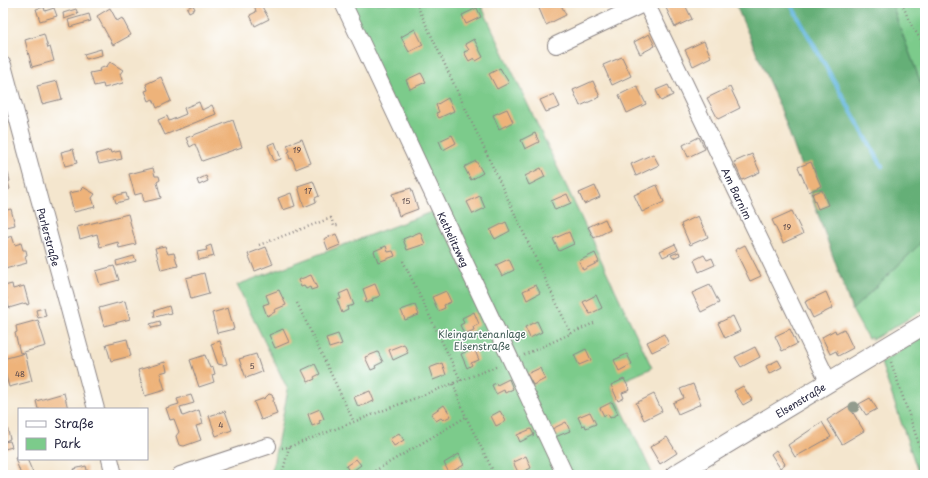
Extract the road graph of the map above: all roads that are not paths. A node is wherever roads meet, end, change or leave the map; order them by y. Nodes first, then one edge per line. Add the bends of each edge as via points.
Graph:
1 (343, 3) edge
2 (646, 3) edge
3 (556, 45) dead end
4 (3, 65) edge
5 (925, 324) edge
6 (829, 383) junction
7 (96, 408) edge
8 (268, 446) road end
9 (110, 460) edge
10 (114, 475) edge
11 (180, 475) edge
12 (565, 475) edge
13 (675, 475) edge

1 - 12 street, Kethelitzweg
2 - 3 street, Am Barnim
2 - 6 street, Am Barnim
4 - 7 street, Parlerstraße
5 - 6 street, Elsenstraße
6 - 13 street, Elsenstraße
8 - 11 street
9 - 10 street

